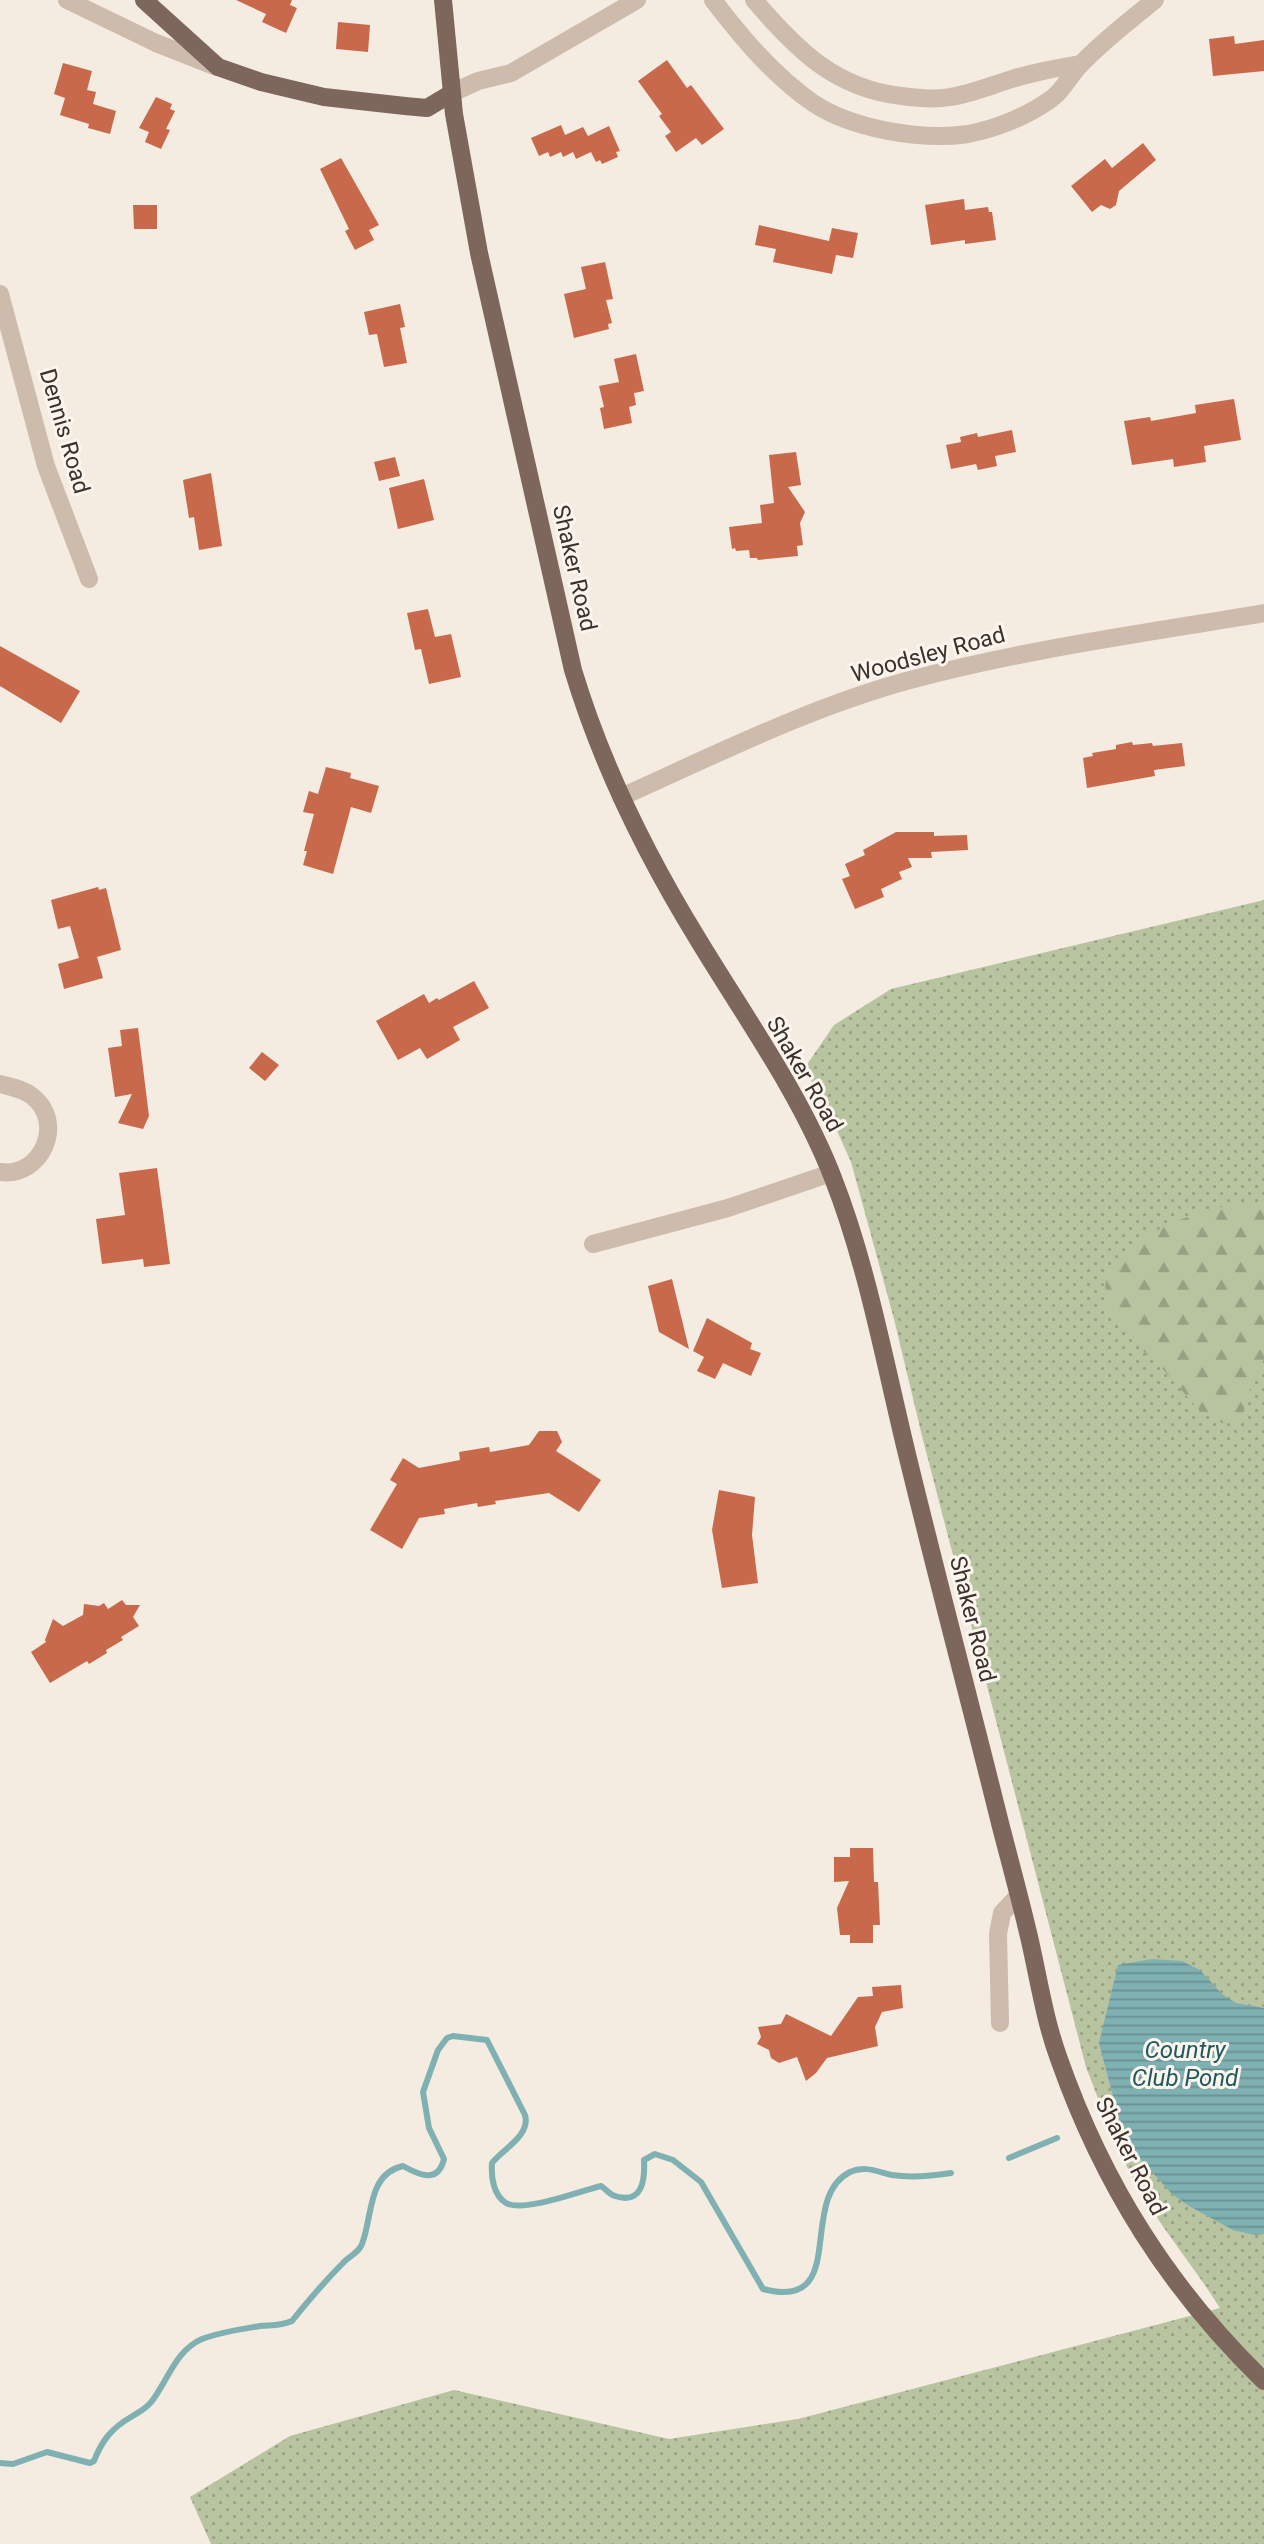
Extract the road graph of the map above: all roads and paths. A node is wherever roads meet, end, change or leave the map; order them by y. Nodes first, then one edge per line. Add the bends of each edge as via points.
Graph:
1 (67, 0) edge
2 (144, 0) edge
3 (443, 0) edge
4 (637, 0) edge
5 (713, 0) edge
6 (754, 0) edge
7 (1155, 0) edge
8 (1080, 64) junction
9 (218, 67) junction
10 (452, 93) junction
11 (0, 294) edge
12 (89, 579) dead end
13 (1264, 613) edge
14 (621, 797) junction
15 (0, 1084) edge
16 (0, 1172) edge
17 (831, 1173) junction
18 (593, 1244) dead end
19 (1018, 1896) junction
20 (1000, 2023) dead end
21 (1264, 2381) edge

1 - 9 street
2 - 9 main road
3 - 10 main road, Shaker Road
4 - 10 street via 511,74
5 - 8 street via 786,82 825,111 878,128 944,136 984,130 1049,100 1063,90
6 - 8 street via 791,43 819,65 856,86 880,93 951,97
7 - 8 street
9 - 10 main road via 303,93 405,106 427,108
10 - 14 main road, Shaker Road via 479,253 573,670 585,712
11 - 12 street, Dennis Road via 46,466
13 - 14 street, Woodsley Road via 989,660 908,680 799,719
14 - 17 main road, Shaker Road via 696,937 790,1091
15 - 16 street via 30,1094 49,1118 43,1148 31,1164 15,1172
17 - 18 street via 727,1208
17 - 19 main road, Shaker Road via 870,1301
19 - 20 street via 1002,1913 998,1934
19 - 21 main road, Shaker Road via 1059,2058 1106,2170 1168,2274 1218,2335

